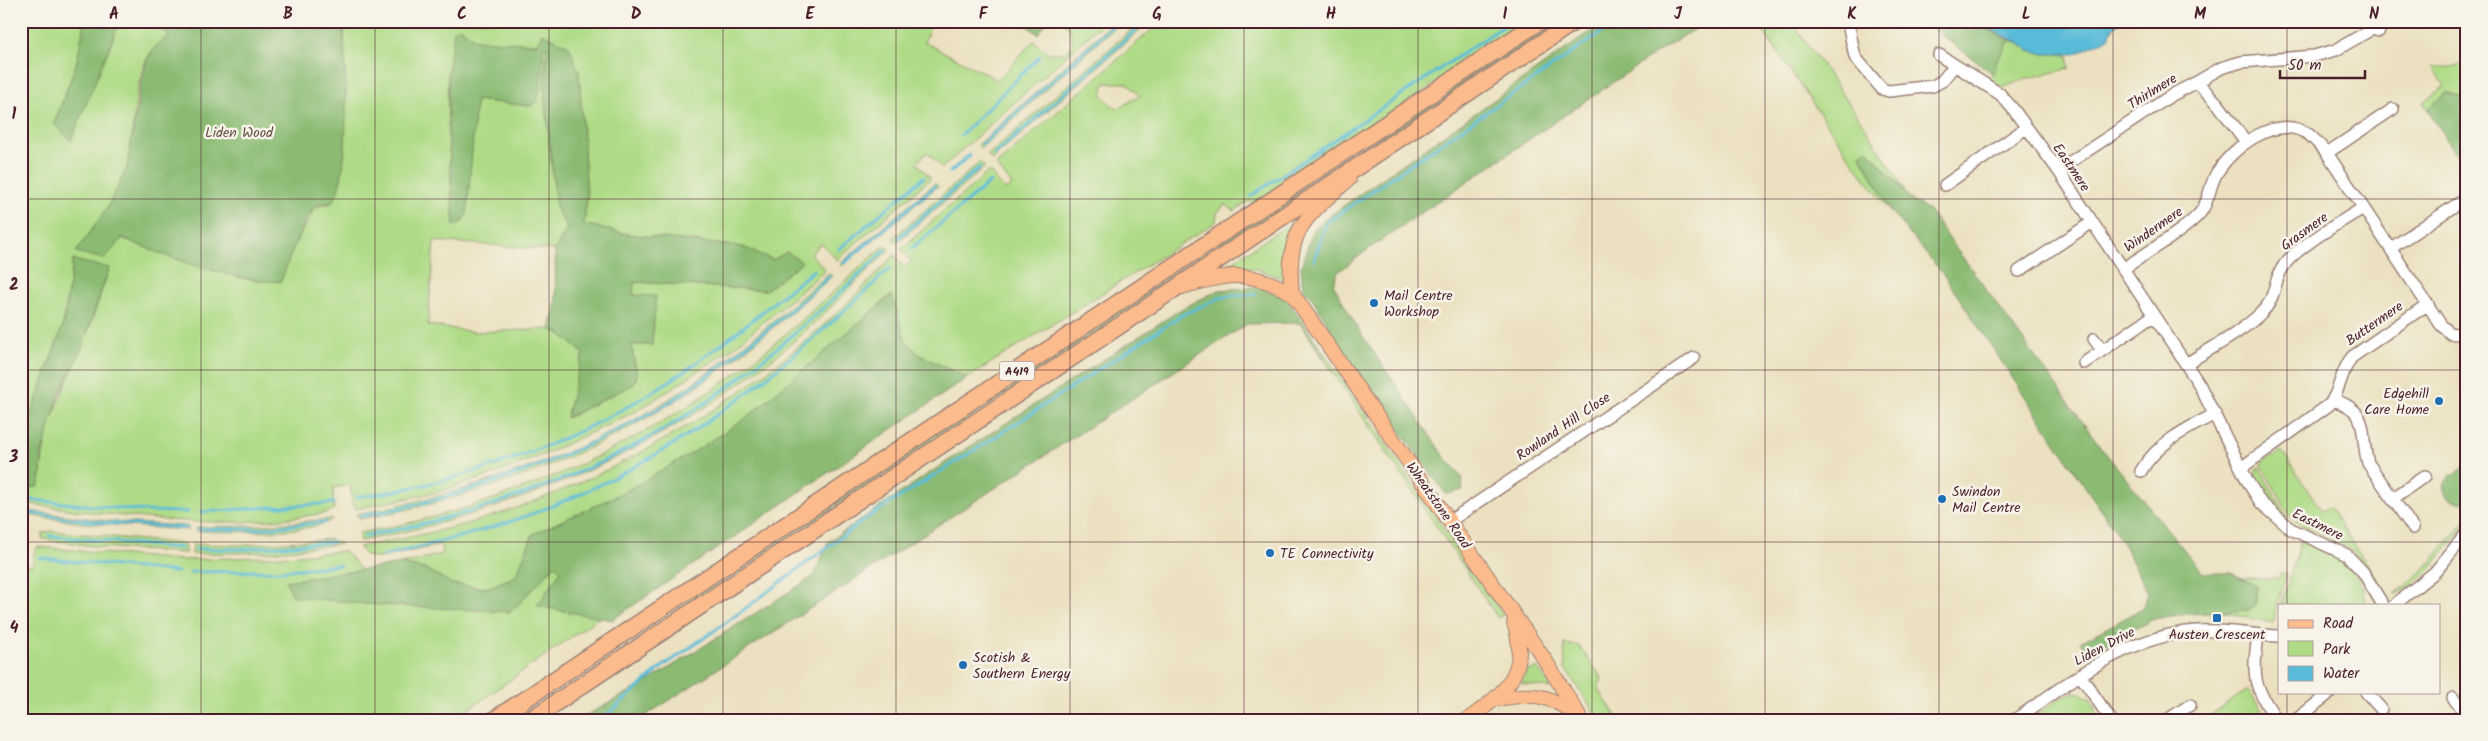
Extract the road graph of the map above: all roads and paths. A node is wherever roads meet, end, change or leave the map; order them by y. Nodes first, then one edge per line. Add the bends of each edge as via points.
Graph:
1 (1540, 21) edge
2 (1575, 21) edge
3 (1848, 23) dead end
4 (2379, 32) dead end
5 (1939, 55) dead end
6 (1954, 66) junction
7 (2197, 82) junction
8 (2393, 110) dead end
9 (2026, 128) junction
10 (2246, 142) junction
11 (2327, 153) junction
12 (1376, 155) junction
13 (2058, 170) junction
14 (1945, 185) dead end
15 (2459, 203) dead end
16 (2363, 208) junction
17 (2091, 224) junction
18 (2391, 248) junction
19 (2123, 268) junction
20 (2019, 271) dead end
21 (1171, 291) junction
22 (1292, 293) junction
23 (2428, 304) junction
24 (2153, 316) junction
25 (2467, 333) edge
26 (2094, 339) dead end
27 (2102, 350) junction
28 (1694, 358) dead end
29 (2084, 363) dead end
30 (2186, 364) junction
31 (2334, 400) junction
32 (2215, 414) junction
33 (2241, 468) junction
34 (2141, 471) dead end
35 (2425, 476) dead end
36 (2392, 498) junction
37 (1450, 520) junction
38 (2413, 528) dead end
39 (2467, 533) edge
40 (2381, 604) edge
41 (2395, 604) edge
42 (1509, 608) junction
43 (2258, 636) junction
44 (2278, 636) edge
45 (2080, 675) junction
46 (2328, 694) edge
47 (2368, 694) edge
48 (2453, 698) dead end
49 (1497, 699) junction
50 (2190, 705) dead end
51 (2381, 709) dead end
52 (2467, 715) edge
53 (1580, 718) edge
54 (494, 720) edge
55 (530, 720) edge
56 (1466, 720) edge
57 (2015, 720) edge
58 (2111, 720) edge
59 (2167, 720) edge
60 (2277, 720) edge
61 (2296, 720) edge

1 - 54 highway, A419
2 - 12 highway, A419
3 - 6 street via 1855,57 1882,89 1933,86 1942,81
4 - 7 street via 2372,29 2347,46 2314,56 2241,62 2221,68
5 - 6 street, Eastmere
6 - 9 street, Eastmere via 2000,94
7 - 10 street, Thirlmere
7 - 13 street, Thirlmere
8 - 11 street
9 - 13 street, Eastmere
9 - 14 street
10 - 11 street, Windermere via 2272,130 2286,128 2309,135
10 - 19 street, Windermere via 2218,171 2204,208 2196,217
11 - 16 street, Windermere
12 - 21 highway, A419
12 - 22 main road via 1301,225 1291,255
13 - 17 street, Eastmere
15 - 18 street
16 - 18 street, Windermere
16 - 30 street, Grasmere via 2285,264 2273,299 2261,313
17 - 19 street, Eastmere
17 - 20 street
18 - 23 street, Windermere
19 - 24 street, Eastmere
21 - 22 main road via 1215,277 1239,275 1264,279
21 - 55 highway, A419
22 - 37 main road, Wheatstone Road
23 - 25 street, Windermere via 2446,330 2458,335
23 - 31 street, Buttermere via 2352,357
24 - 27 street
24 - 30 street, Eastmere
26 - 27 street
27 - 29 street
28 - 37 street, Rowland Hill Close
30 - 32 street, Eastmere
31 - 33 street
31 - 36 street via 2346,404 2358,414 2364,427 2368,463
32 - 33 street, Eastmere
32 - 34 street via 2168,442
33 - 40 street, Eastmere via 2254,493 2280,522 2347,556 2363,572
35 - 36 street
36 - 38 street
37 - 42 main road, Wheatstone Road
39 - 41 street via 2435,572
42 - 49 main road via 1518,633 1520,658 1514,674
42 - 53 main road, Wheatstone Road
43 - 44 street, Liden Drive
43 - 45 street, Liden Drive via 2211,631 2161,637 2126,649
43 - 60 street via 2254,677
45 - 57 street, Liden Drive
45 - 58 street
46 - 61 street
47 - 51 street
48 - 52 street
49 - 53 main road via 1541,695 1561,703
49 - 56 main road
50 - 59 street

